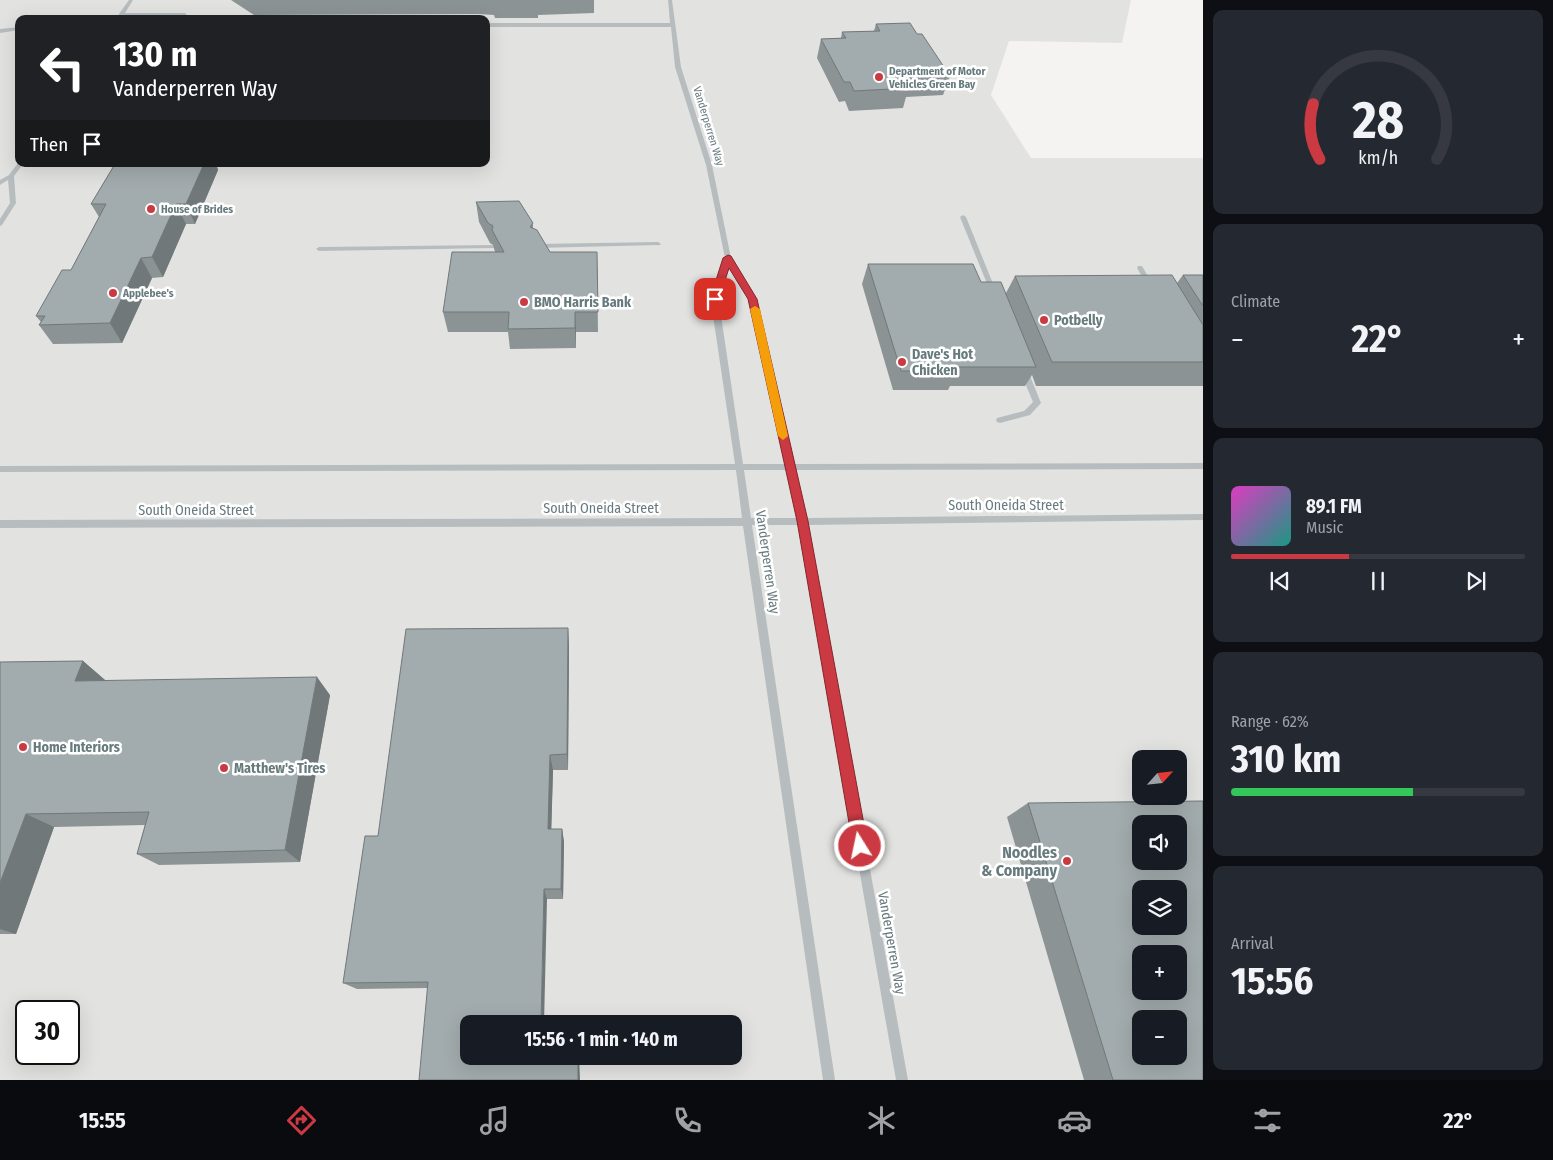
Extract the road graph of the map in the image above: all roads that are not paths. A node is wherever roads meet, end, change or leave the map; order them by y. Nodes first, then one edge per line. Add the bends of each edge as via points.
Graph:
1 (131, 0) edge
2 (670, 0) edge
3 (121, 15) edge
4 (163, 15) edge
5 (186, 15) edge
6 (673, 25) junction
7 (490, 26) edge
8 (15, 29) edge
9 (0, 31) edge
10 (18, 167) edge
11 (11, 176) junction
12 (0, 183) edge
13 (963, 217) dead end
14 (0, 224) edge
15 (658, 244) dead end
16 (536, 246) edge
17 (492, 247) edge
18 (319, 249) dead end
19 (728, 258) junction
20 (1140, 268) dead end
21 (1154, 292) edge
22 (995, 297) edge
23 (1020, 359) edge
24 (1000, 420) dead end
25 (1203, 466) edge
26 (740, 468) junction
27 (790, 468) junction
28 (0, 469) edge
29 (1203, 517) edge
30 (803, 521) junction
31 (748, 522) junction
32 (0, 524) edge
33 (829, 1080) edge
34 (902, 1080) edge

1 - 3 street
2 - 6 street, Vanderperren Way
4 - 5 street
6 - 7 street
6 - 19 street, Vanderperren Way via 678,67 709,165
8 - 9 street
10 - 11 street
11 - 12 street
11 - 14 street via 13,203
13 - 22 street
15 - 16 street
17 - 18 street
19 - 26 street, Vanderperren Way via 715,299
19 - 27 street, Vanderperren Way via 753,299
20 - 21 street
23 - 24 street via 1037,404 1027,413
25 - 27 street
26 - 27 street
26 - 28 street
26 - 31 street, Vanderperren Way
27 - 30 street, Vanderperren Way
29 - 30 street, South Oneida Street
30 - 31 street, South Oneida Street
30 - 34 street, Vanderperren Way
31 - 32 street, South Oneida Street
31 - 33 street, Vanderperren Way

